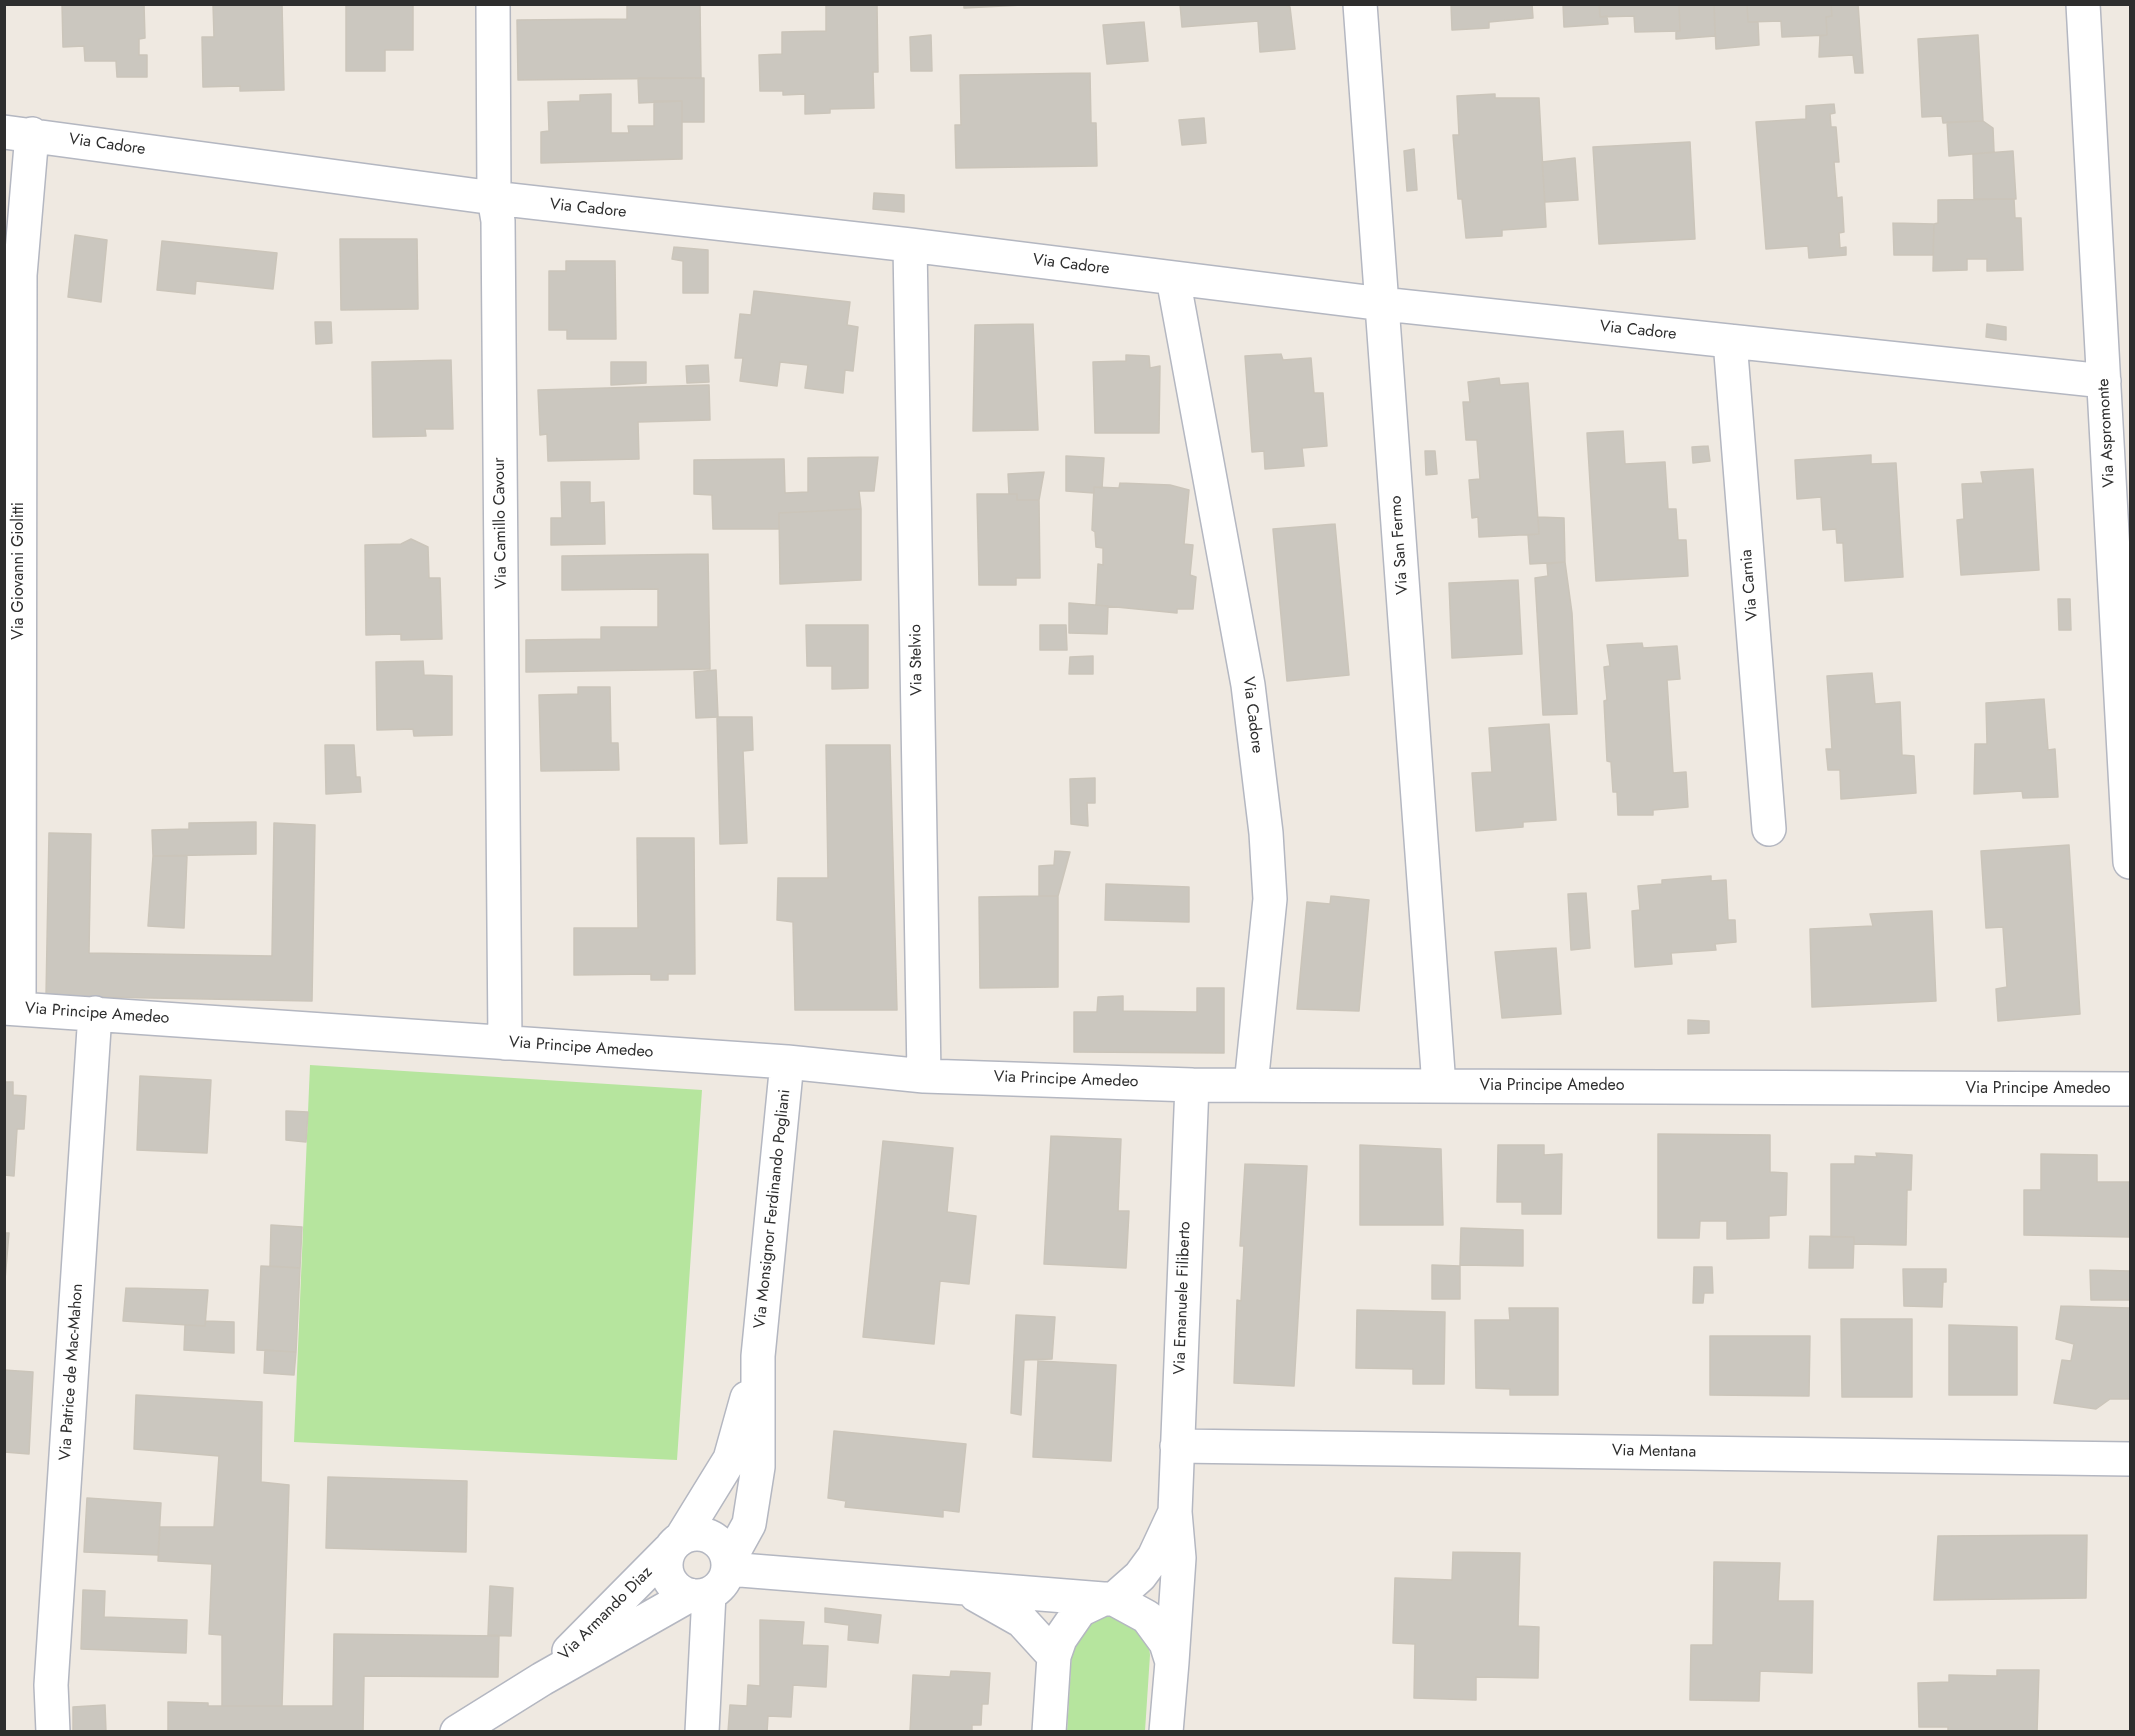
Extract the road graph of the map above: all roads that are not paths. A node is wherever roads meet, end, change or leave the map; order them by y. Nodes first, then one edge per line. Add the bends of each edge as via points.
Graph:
1 (493, 4) edge
2 (1360, 4) edge
3 (2083, 4) edge
4 (18, 133) edge
5 (494, 198) junction
6 (910, 245) junction
7 (12, 274) edge
8 (1173, 278) junction
9 (1383, 304) junction
10 (1730, 341) junction
11 (2104, 381) junction
12 (12, 655) edge
13 (1769, 829) dead end
14 (2130, 862) edge
15 (12, 1008) edge
16 (95, 1014) junction
17 (505, 1043) junction
18 (787, 1062) junction
19 (924, 1076) junction
20 (1191, 1084) junction
21 (1251, 1085) junction
22 (1439, 1086) junction
23 (2130, 1089) edge
24 (758, 1356) junction
25 (1177, 1446) junction
26 (2130, 1459) edge
27 (1175, 1512) junction
28 (676, 1543) junction
29 (714, 1580) junction
30 (966, 1590) junction
31 (1109, 1599) junction
32 (1054, 1656) junction
33 (1172, 1662) junction
34 (542, 1679) junction
35 (53, 1731) edge
36 (457, 1731) edge
37 (702, 1731) edge
38 (1049, 1731) edge
39 (1166, 1731) edge

1 - 5 street, Via Camillo Cavour
2 - 9 street, Via San Fermo
3 - 11 street, Via Aspromonte
4 - 5 street, Via Cadore
4 - 7 street, Via Giovanni Giolitti
5 - 6 street, Via Cadore
5 - 17 street, Via Camillo Cavour via 498,257
6 - 8 street, Via Cadore
6 - 19 street, Via Stelvio
7 - 12 street, Via Giovanni Giolitti
8 - 9 street, Via Cadore
8 - 21 street, Via Cadore via 1246,673 1266,833 1270,899
9 - 10 street, Via Cadore
9 - 22 street, Via San Fermo
10 - 11 street, Via Cadore
10 - 13 street, Via Carnia
11 - 14 street, Via Aspromonte
12 - 15 street, Via Giovanni Giolitti
15 - 16 street, Via Principe Amedeo
16 - 17 street, Via Principe Amedeo
16 - 35 street, Via Patrice de Mac-Mahon via 51,1685
17 - 18 street, Via Principe Amedeo
18 - 19 street, Via Principe Amedeo
18 - 24 street, Via Monsignor Ferdinando Pogliani
19 - 20 street, Via Principe Amedeo
20 - 21 street, Via Principe Amedeo
20 - 25 street, Via Emanuele Filiberto
21 - 22 street, Via Principe Amedeo
22 - 23 street, Via Principe Amedeo
24 - 28 street, Via Monsignor Ferdinando Pogliani via 730,1459
24 - 29 street, Via Monsignor Ferdinando Pogliani via 758,1467 749,1524
25 - 26 street, Via Mentana
25 - 27 street, Via Emanuele Filiberto
27 - 31 street via 1154,1557 1140,1576
27 - 33 street, Via Emanuele Filiberto via 1179,1558
28 - 29 street via 666,1569 674,1586
28 - 29 street via 697,1533 712,1537 723,1547
28 - 34 street, Via Armando Diaz
29 - 30 street
29 - 34 street, Via Armando Diaz
29 - 37 street, Via Monsignor Ferdinando Pogliani
30 - 31 street
30 - 32 street via 1022,1621
31 - 32 street via 1080,1610 1068,1624
31 - 33 street via 1147,1617 1166,1643
32 - 38 street
33 - 39 street, Via Emanuele Filiberto
34 - 36 street, Via Armando Diaz

